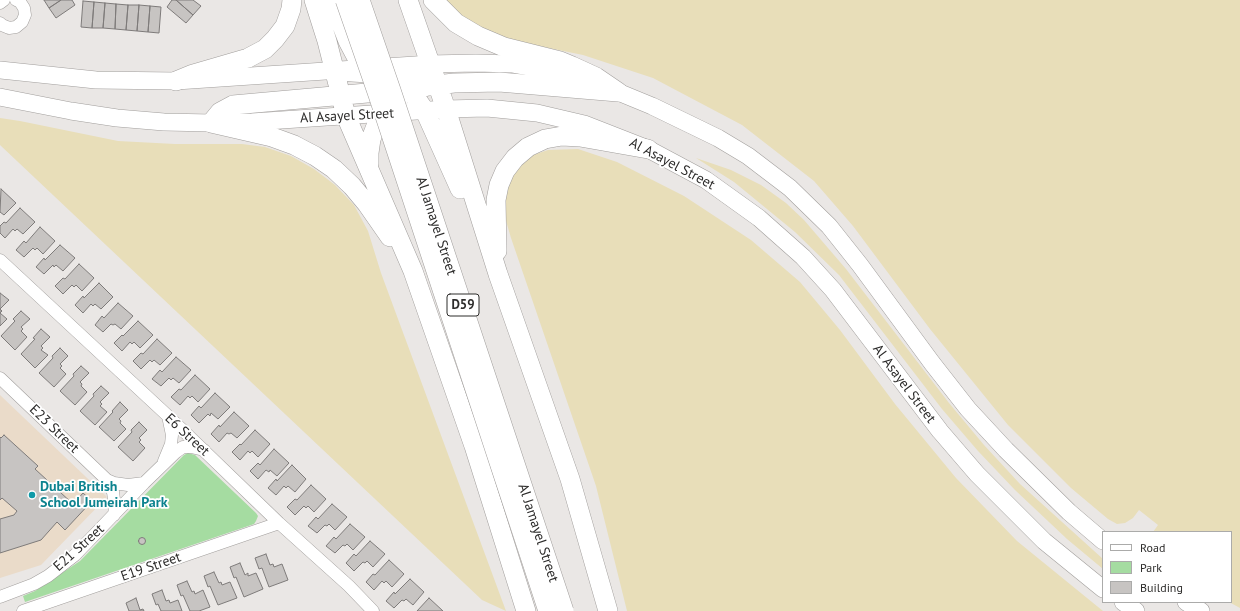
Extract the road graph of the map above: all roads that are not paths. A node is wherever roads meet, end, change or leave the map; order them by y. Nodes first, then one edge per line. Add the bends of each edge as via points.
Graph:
1 (4, 0) edge
2 (16, 0) edge
3 (292, 0) edge
4 (314, 0) edge
5 (332, 0) edge
6 (345, 0) edge
7 (360, 0) edge
8 (408, 0) edge
9 (433, 0) edge
10 (0, 3) edge
11 (0, 23) edge
12 (430, 64) junction
13 (0, 66) edge
14 (0, 70) edge
15 (335, 71) junction
16 (366, 71) junction
17 (26, 72) junction
18 (176, 81) junction
19 (437, 85) junction
20 (618, 92) junction
21 (341, 95) junction
22 (407, 95) junction
23 (0, 97) edge
24 (26, 102) junction
25 (0, 103) edge
26 (446, 109) junction
27 (383, 113) junction
28 (346, 116) junction
29 (211, 123) junction
30 (648, 149) junction
31 (369, 168) junction
32 (0, 260) edge
33 (413, 270) junction
34 (498, 274) junction
35 (0, 378) edge
36 (168, 416) junction
37 (204, 450) junction
38 (163, 464) junction
39 (107, 480) junction
40 (144, 483) junction
41 (114, 515) junction
42 (279, 523) junction
43 (1102, 541) edge
44 (1102, 588) edge
45 (0, 597) edge
46 (1124, 603) edge
47 (1188, 603) edge
48 (23, 611) edge
49 (373, 611) edge
50 (526, 611) edge
51 (548, 611) edge
52 (564, 611) edge
53 (608, 611) edge
54 (1136, 611) edge
55 (1201, 611) edge

1 - 10 street
2 - 11 street via 24,8 22,22 16,27 9,28
3 - 18 main road via 285,26 265,49 248,58
4 - 15 main road, D59
5 - 16 main road via 348,41
6 - 51 main road, Al Jamayel Street / D59, bridge
7 - 52 main road, Al Jamayel Street / D59, bridge
8 - 12 main road
9 - 20 main road via 456,23 478,36 504,47 560,61 596,77
12 - 16 main road
12 - 19 main road
12 - 20 main road via 512,64 578,78
12 - 22 main road
13 - 17 main road
14 - 17 main road
15 - 16 main road
15 - 18 main road
15 - 21 main road, D59
16 - 22 main road
17 - 18 main road via 96,80
19 - 20 main road via 477,82 521,83
19 - 22 main road
19 - 26 main road
20 - 43 main road via 718,138 748,156 790,188 829,226 968,408 1006,450
21 - 22 main road
21 - 28 main road, D59
21 - 29 main road via 233,105 220,112
22 - 26 main road
22 - 27 main road
22 - 27 main road, Al Asayel Street
22 - 34 main road
23 - 24 main road, Al Asayel Street
24 - 25 main road, Al Asayel Street
24 - 29 main road, Al Asayel Street via 117,118
26 - 30 main road, Al Asayel Street via 487,108 537,113 584,124
26 - 34 main road
27 - 28 main road, Al Asayel Street
27 - 31 main road via 371,139
28 - 29 main road, Al Asayel Street
28 - 31 main road, D59
29 - 33 main road via 272,137 294,145 334,169 367,204
30 - 34 main road via 562,136 545,139 528,147 505,171 499,185 496,200
30 - 44 main road, Al Asayel Street via 706,180 759,218 803,257 833,290 940,431 977,474 1044,541
31 - 33 main road, D59
32 - 36 street, E6 Street
33 - 50 main road, D59 via 474,446
34 - 53 main road via 570,479
35 - 39 street, E23 Street
36 - 37 street, E6 Street
36 - 38 street, E21 Street via 172,435
37 - 38 street, E21 Street via 191,446 183,447
37 - 42 street, E6 Street
38 - 40 street, E21 Street
39 - 40 street, E23 Street via 128,485
39 - 41 street, E23 Street via 114,499
40 - 41 street, E21 Street
41 - 45 street, E21 Street via 75,556 48,576 19,591
42 - 48 street, E19 Street
42 - 49 street, E6 Street
46 - 54 main road
47 - 55 main road

